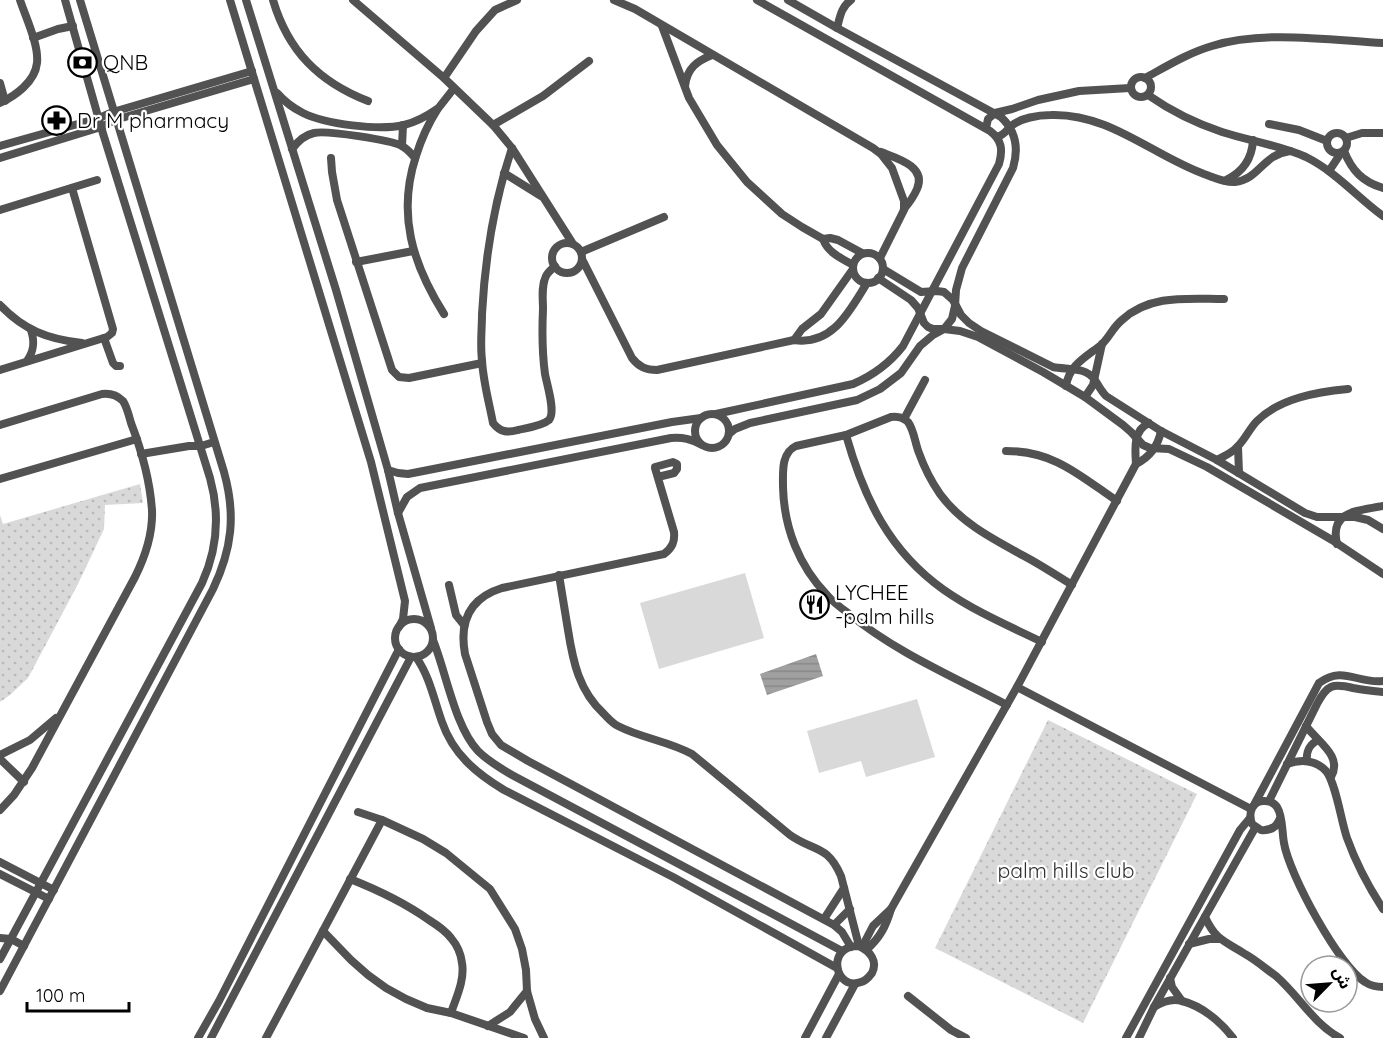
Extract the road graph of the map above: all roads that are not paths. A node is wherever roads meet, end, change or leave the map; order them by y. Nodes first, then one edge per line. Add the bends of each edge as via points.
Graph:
1 (20, 0) edge
2 (65, 0) edge
3 (80, 0) edge
4 (230, 0) edge
5 (246, 0) edge
6 (273, 0) edge
7 (353, 0) edge
8 (497, 0) edge
9 (516, 0) edge
10 (614, 0) edge
11 (788, 0) edge
12 (851, 0) edge
13 (760, 1) edge
14 (803, 8) junction
15 (495, 10) junction
16 (795, 22) junction
17 (73, 26) junction
18 (662, 26) junction
19 (837, 28) junction
20 (33, 38) junction
21 (1383, 43) edge
22 (712, 55) junction
23 (589, 61) dead end
24 (253, 75) junction
25 (444, 78) junction
26 (1145, 78) junction
27 (0, 83) edge
28 (685, 86) junction
29 (454, 88) junction
30 (1130, 88) junction
31 (274, 89) junction
32 (1148, 95) junction
33 (368, 101) dead end
34 (3, 102) edge
35 (438, 109) junction
36 (995, 113) junction
37 (114, 116) junction
38 (313, 117) junction
39 (331, 121) junction
40 (100, 122) junction
41 (342, 123) junction
42 (1269, 124) dead end
43 (403, 125) junction
44 (493, 125) junction
45 (1010, 127) junction
46 (986, 128) junction
47 (329, 132) junction
48 (1383, 133) edge
49 (310, 134) junction
50 (341, 134) junction
51 (997, 137) junction
52 (1346, 138) junction
53 (1253, 140) junction
54 (1328, 144) junction
55 (0, 146) edge
56 (402, 146) junction
57 (512, 148) junction
58 (873, 148) junction
59 (292, 149) junction
60 (1290, 151) junction
61 (1342, 152) junction
62 (0, 158) edge
63 (332, 158) dead end
64 (415, 158) junction
65 (1318, 164) junction
66 (1329, 171) junction
67 (504, 173) junction
68 (97, 180) dead end
69 (1226, 181) junction
70 (304, 187) junction
71 (72, 188) junction
72 (1383, 188) edge
73 (288, 191) junction
74 (544, 198) junction
75 (0, 210) edge
76 (904, 210) junction
77 (1383, 216) edge
78 (664, 217) dead end
79 (823, 239) junction
80 (573, 244) junction
81 (414, 251) junction
82 (862, 253) junction
83 (582, 256) junction
84 (880, 258) junction
85 (356, 262) junction
86 (555, 266) junction
87 (853, 267) junction
88 (883, 269) junction
89 (878, 278) junction
90 (899, 279) junction
91 (867, 283) junction
92 (894, 289) junction
93 (931, 291) junction
94 (1224, 299) dead end
95 (0, 305) edge
96 (955, 306) junction
97 (920, 313) junction
98 (444, 314) dead end
99 (944, 329) junction
100 (32, 330) junction
101 (104, 338) junction
102 (794, 340) junction
103 (87, 343) junction
104 (1102, 344) junction
105 (27, 362) junction
106 (482, 363) junction
107 (120, 366) dead end
108 (1072, 369) junction
109 (0, 370) edge
110 (1094, 379) junction
111 (925, 380) dead end
112 (1066, 386) junction
113 (1348, 389) dead end
114 (1085, 397) junction
115 (716, 414) junction
116 (701, 418) junction
117 (904, 419) junction
118 (1149, 423) junction
119 (0, 425) edge
120 (1161, 430) junction
121 (729, 434) junction
122 (846, 435) junction
123 (1137, 438) junction
124 (137, 439) junction
125 (214, 442) junction
126 (702, 445) junction
127 (201, 446) junction
128 (545, 447) junction
129 (1238, 447) junction
130 (1155, 448) junction
131 (1006, 451) dead end
132 (141, 454) junction
133 (1217, 460) junction
134 (548, 462) junction
135 (1136, 464) junction
136 (388, 470) junction
137 (417, 472) junction
138 (1239, 473) junction
139 (658, 477) dead end
140 (0, 479) edge
141 (420, 488) junction
142 (1117, 501) junction
143 (1383, 506) edge
144 (398, 513) junction
145 (1342, 516) junction
146 (1383, 529) edge
147 (1337, 544) junction
148 (1382, 572) edge
149 (559, 575) junction
150 (449, 585) dead end
151 (1072, 585) junction
152 (464, 625) junction
153 (399, 627) junction
154 (430, 628) junction
155 (434, 640) junction
156 (1042, 642) junction
157 (399, 649) junction
158 (414, 657) junction
159 (1383, 681) edge
160 (1017, 687) junction
161 (1383, 692) edge
162 (1007, 705) junction
163 (62, 712) junction
164 (1306, 726) junction
165 (1318, 740) junction
166 (0, 757) edge
167 (1307, 761) junction
168 (1287, 764) junction
169 (512, 775) junction
170 (1331, 777) junction
171 (24, 782) junction
172 (504, 790) junction
173 (1269, 801) junction
174 (0, 810) edge
175 (1251, 811) junction
176 (358, 813) dead end
177 (1280, 818) junction
178 (382, 820) junction
179 (1256, 828) junction
180 (1266, 831) junction
181 (1284, 842) junction
182 (0, 862) edge
183 (0, 874) edge
184 (350, 879) junction
185 (40, 884) junction
186 (844, 888) junction
187 (54, 890) junction
188 (36, 893) junction
189 (49, 899) junction
190 (850, 909) junction
191 (1383, 909) edge
192 (1205, 917) junction
193 (824, 919) junction
194 (834, 925) junction
195 (323, 931) junction
196 (0, 938) edge
197 (11, 939) junction
198 (1219, 939) junction
199 (1189, 944) junction
200 (24, 946) junction
201 (856, 948) junction
202 (0, 959) edge
203 (838, 971) junction
204 (1170, 978) junction
205 (855, 984) junction
206 (1383, 987) edge
207 (0, 991) edge
208 (527, 991) junction
209 (908, 996) dead end
210 (219, 1001) junction
211 (1182, 1001) junction
212 (228, 1006) junction
213 (1154, 1007) junction
214 (451, 1013) junction
215 (488, 1026) junction
216 (950, 1034) edge
217 (1230, 1036) edge
218 (198, 1038) edge
219 (211, 1038) edge
220 (266, 1038) edge
221 (524, 1038) edge
222 (543, 1038) edge
223 (804, 1038) edge
224 (826, 1038) edge
225 (966, 1038) edge
226 (1126, 1038) edge
227 (1139, 1038) edge
228 (1340, 1038) edge

1 - 20 street
2 - 17 street
3 - 37 street
4 - 24 street
5 - 31 street
6 - 33 street via 285,32 303,58 339,88
7 - 25 street
8 - 15 street
9 - 15 street
10 - 18 street
11 - 14 street
12 - 19 street via 842,9
13 - 16 street
14 - 16 street
14 - 19 street
15 - 25 street
16 - 46 street
17 - 20 street
17 - 40 street
18 - 22 street
18 - 28 street
19 - 36 street
20 - 34 street via 37,53 35,71 19,92
21 - 26 street via 1276,37 1234,40 1193,52
22 - 28 street via 693,66
22 - 58 street
23 - 44 street via 543,96
24 - 37 street
24 - 73 street
25 - 29 street
26 - 30 street via 1133,80
26 - 32 street via 1151,88
27 - 34 street
28 - 79 street via 701,121 747,182 782,214
29 - 35 street
29 - 44 street
30 - 32 street via 1139,98
30 - 36 street via 1057,95
31 - 38 street via 291,106
31 - 59 street
32 - 53 street via 1179,115
35 - 43 street
35 - 64 street
36 - 45 street
36 - 46 street
37 - 40 street
37 - 125 street
38 - 39 street
38 - 49 street
39 - 41 street
39 - 47 street
40 - 55 street
40 - 62 street
40 - 127 street
41 - 43 street
41 - 50 street
42 - 54 street via 1299,130
43 - 56 street
44 - 57 street
45 - 51 street
45 - 69 street via 1042,115 1088,119
45 - 96 street via 1017,147 1013,168 962,268
46 - 51 street
47 - 49 street
47 - 50 street
48 - 52 street
49 - 59 street
50 - 56 street
51 - 93 street via 1001,148 999,164
52 - 54 street via 1334,133
52 - 61 street
53 - 60 street
53 - 69 street via 1248,161
54 - 61 street via 1334,153
54 - 65 street
56 - 64 street
57 - 67 street
57 - 74 street
58 - 76 street via 892,168
58 - 76 street via 910,164 918,174 918,187
59 - 70 street
60 - 65 street
60 - 69 street via 1274,156 1253,176
61 - 66 street
61 - 72 street via 1363,179
63 - 85 street via 335,194
64 - 81 street via 407,204
65 - 66 street
66 - 77 street
67 - 74 street
67 - 106 street via 485,269
68 - 71 street
70 - 73 street
70 - 136 street
71 - 75 street
71 - 101 street via 113,329
73 - 153 street via 371,462 405,601
74 - 80 street
76 - 84 street
78 - 83 street
79 - 82 street via 838,240
79 - 87 street via 830,251
80 - 83 street
80 - 86 street via 557,247
81 - 85 street
81 - 98 street
82 - 84 street
82 - 87 street
83 - 86 street via 573,272
83 - 102 street via 632,358 643,368 657,370
84 - 88 street
85 - 106 street via 395,374 409,378
86 - 106 street via 546,277 543,291 542,347 552,409 548,420 513,431 497,427
87 - 91 street via 857,279
87 - 102 street via 821,314
88 - 89 street
88 - 90 street
89 - 91 street
89 - 92 street
90 - 92 street
90 - 93 street via 921,292
91 - 102 street via 836,328 809,340
92 - 97 street via 911,300
93 - 96 street via 944,292
93 - 97 street
94 - 104 street via 1158,301 1122,319
95 - 100 street
96 - 99 street via 952,320
96 - 108 street via 981,331 1053,367
97 - 99 street via 928,327
97 - 115 street via 893,358 868,378
99 - 112 street via 978,337
99 - 121 street via 926,340 901,373 868,396 750,423
100 - 103 street via 58,340
100 - 105 street via 33,350
101 - 103 street
101 - 107 street via 112,363
103 - 105 street
104 - 108 street
104 - 110 street
105 - 109 street
108 - 110 street via 1085,371
108 - 112 street
110 - 114 street via 1094,386
110 - 118 street via 1106,396
111 - 117 street
112 - 114 street
113 - 129 street via 1308,395 1270,410 1248,430
114 - 123 street
115 - 116 street
115 - 121 street via 725,419
116 - 126 street via 695,432
116 - 128 street
117 - 122 street via 891,417
117 - 151 street via 912,429 935,487 956,512 988,537
118 - 120 street
118 - 123 street via 1140,429
119 - 124 street via 107,393 122,400
120 - 130 street
120 - 133 street
121 - 126 street via 725,443 716,448
122 - 156 street via 865,492 880,521 920,571 945,591
122 - 162 street via 796,446 785,459 783,501 789,530 811,576 828,597 871,631
123 - 130 street via 1146,447
123 - 135 street
124 - 132 street
124 - 140 street
125 - 127 street
125 - 187 street via 232,512 223,567
126 - 134 street via 681,437 671,438
127 - 132 street
127 - 185 street via 216,514 207,573
128 - 134 street
128 - 137 street
129 - 133 street
129 - 138 street
130 - 135 street
130 - 147 street via 1177,452 1207,467
131 - 142 street via 1051,458
132 - 163 street via 152,510 144,556
133 - 138 street
134 - 141 street
135 - 142 street
136 - 137 street
136 - 144 street
137 - 141 street
138 - 145 street via 1305,513 1317,517
139 - 149 street via 674,532 669,550
141 - 144 street via 407,497
142 - 151 street
143 - 145 street
144 - 154 street
145 - 146 street via 1368,520
145 - 147 street via 1336,524
147 - 148 street
149 - 152 street via 493,591 470,609
149 - 186 street via 574,667 597,708 616,725 692,754 790,835 823,850 837,866
150 - 152 street via 456,615
151 - 156 street
152 - 193 street via 465,654 487,722 501,744
153 - 154 street via 407,620 417,619
153 - 157 street via 395,638
154 - 155 street
155 - 158 street via 430,650
155 - 169 street via 466,735 478,751
156 - 160 street
157 - 158 street
157 - 210 street
158 - 172 street via 428,678 442,724 455,748 473,769
158 - 212 street
159 - 175 street via 1342,674 1318,683
160 - 162 street
160 - 175 street
161 - 164 street via 1332,686 1322,694
162 - 201 street via 891,909 880,936
163 - 166 street via 30,740
163 - 171 street
164 - 165 street
164 - 168 street
165 - 167 street via 1308,748
165 - 170 street via 1334,760
166 - 171 street
167 - 168 street
167 - 170 street
168 - 173 street
169 - 172 street
169 - 201 street
170 - 191 street via 1356,862
171 - 174 street
172 - 203 street via 666,874
173 - 175 street via 1264,800
173 - 177 street via 1277,807
175 - 179 street
175 - 226 street
176 - 178 street
177 - 180 street
177 - 181 street
178 - 184 street
178 - 208 street via 446,853 490,889 515,929 524,959
179 - 180 street
179 - 192 street
180 - 181 street
181 - 206 street via 1304,895 1340,954 1365,982
182 - 185 street
183 - 188 street
184 - 195 street
184 - 214 street via 420,913 452,938 459,951 462,979
185 - 187 street
185 - 188 street
186 - 190 street
186 - 193 street
187 - 189 street
188 - 189 street
188 - 197 street
189 - 200 street
190 - 194 street
190 - 201 street
192 - 198 street
192 - 199 street
193 - 194 street
194 - 201 street
195 - 214 street via 386,988 427,1008
195 - 220 street
196 - 197 street
197 - 200 street
197 - 202 street
198 - 199 street
198 - 228 street via 1277,978 1323,1026
199 - 204 street
200 - 207 street
201 - 203 street via 837,962
201 - 205 street via 873,960 874,969 867,980
203 - 205 street via 846,981
203 - 223 street
204 - 211 street
204 - 213 street
205 - 224 street
208 - 215 street via 510,1012
208 - 222 street
209 - 216 street
210 - 212 street
210 - 218 street
211 - 213 street via 1167,1001
211 - 217 street via 1215,1018
212 - 219 street
213 - 227 street
214 - 215 street
215 - 221 street
216 - 225 street

